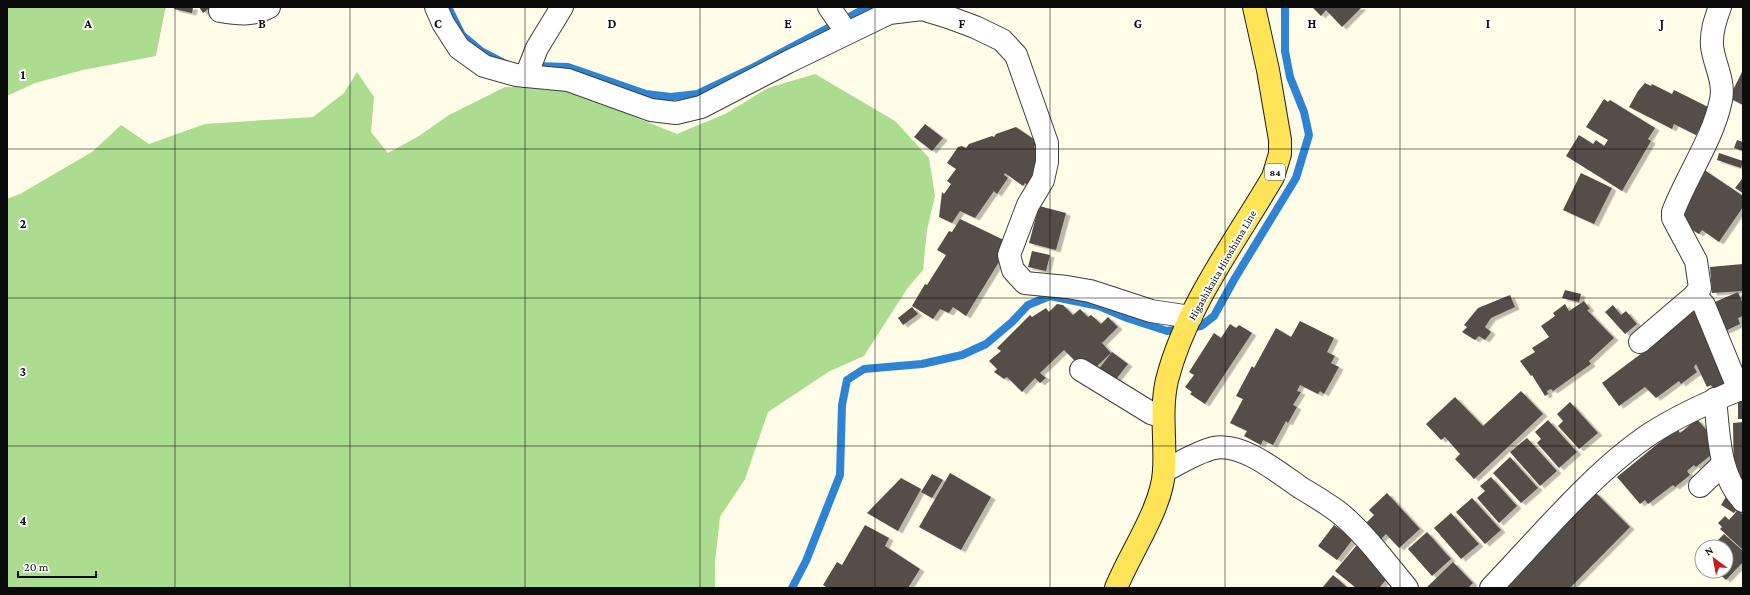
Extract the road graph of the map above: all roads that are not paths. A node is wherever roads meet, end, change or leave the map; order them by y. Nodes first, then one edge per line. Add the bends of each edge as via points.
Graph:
1 (269, 7) edge
2 (436, 7) edge
3 (562, 7) edge
4 (829, 7) edge
5 (1254, 7) edge
6 (1720, 7) edge
7 (220, 10) dead end
8 (847, 33) junction
9 (526, 76) junction
10 (1695, 295) junction
11 (1187, 327) junction
12 (1640, 342) dead end
13 (1081, 370) dead end
14 (1741, 389) edge
15 (1715, 399) junction
16 (1163, 417) junction
17 (1723, 464) junction
18 (1164, 471) junction
19 (1700, 486) dead end
20 (1743, 500) edge
21 (1116, 588) edge
22 (1407, 588) edge
23 (1491, 588) edge

1 - 7 street via 259,12 240,15
2 - 9 street via 459,48 484,66
3 - 9 street via 537,48
4 - 8 street
5 - 11 main road, Higashikaita Hiroshima Line / 84 via 1268,70 1280,154 1273,177 1225,254
6 - 10 street via 1714,23 1712,46 1720,81 1721,99 1705,142 1673,212 1676,225 1696,261 1700,288
8 - 9 street via 701,107 676,113 651,110 568,80
8 - 11 street via 889,13 922,9 948,16 1002,40 1016,55 1047,143 1047,162 1043,180 1028,205 1009,255 1013,270 1025,283 1082,290 1151,311
10 - 12 street
10 - 14 street via 1704,305
11 - 16 main road, Higashikaita Hiroshima Line / 84 via 1167,381
13 - 16 street via 1151,413
14 - 15 street
15 - 17 street
15 - 23 street via 1650,434 1616,460
16 - 18 main road, Higashikaita Hiroshima Line / 84
17 - 19 street
17 - 20 street via 1734,489
18 - 21 main road, Higashikaita Hiroshima Line / 84 via 1160,494
18 - 22 street via 1214,448 1230,448 1244,452 1337,511 1375,549

